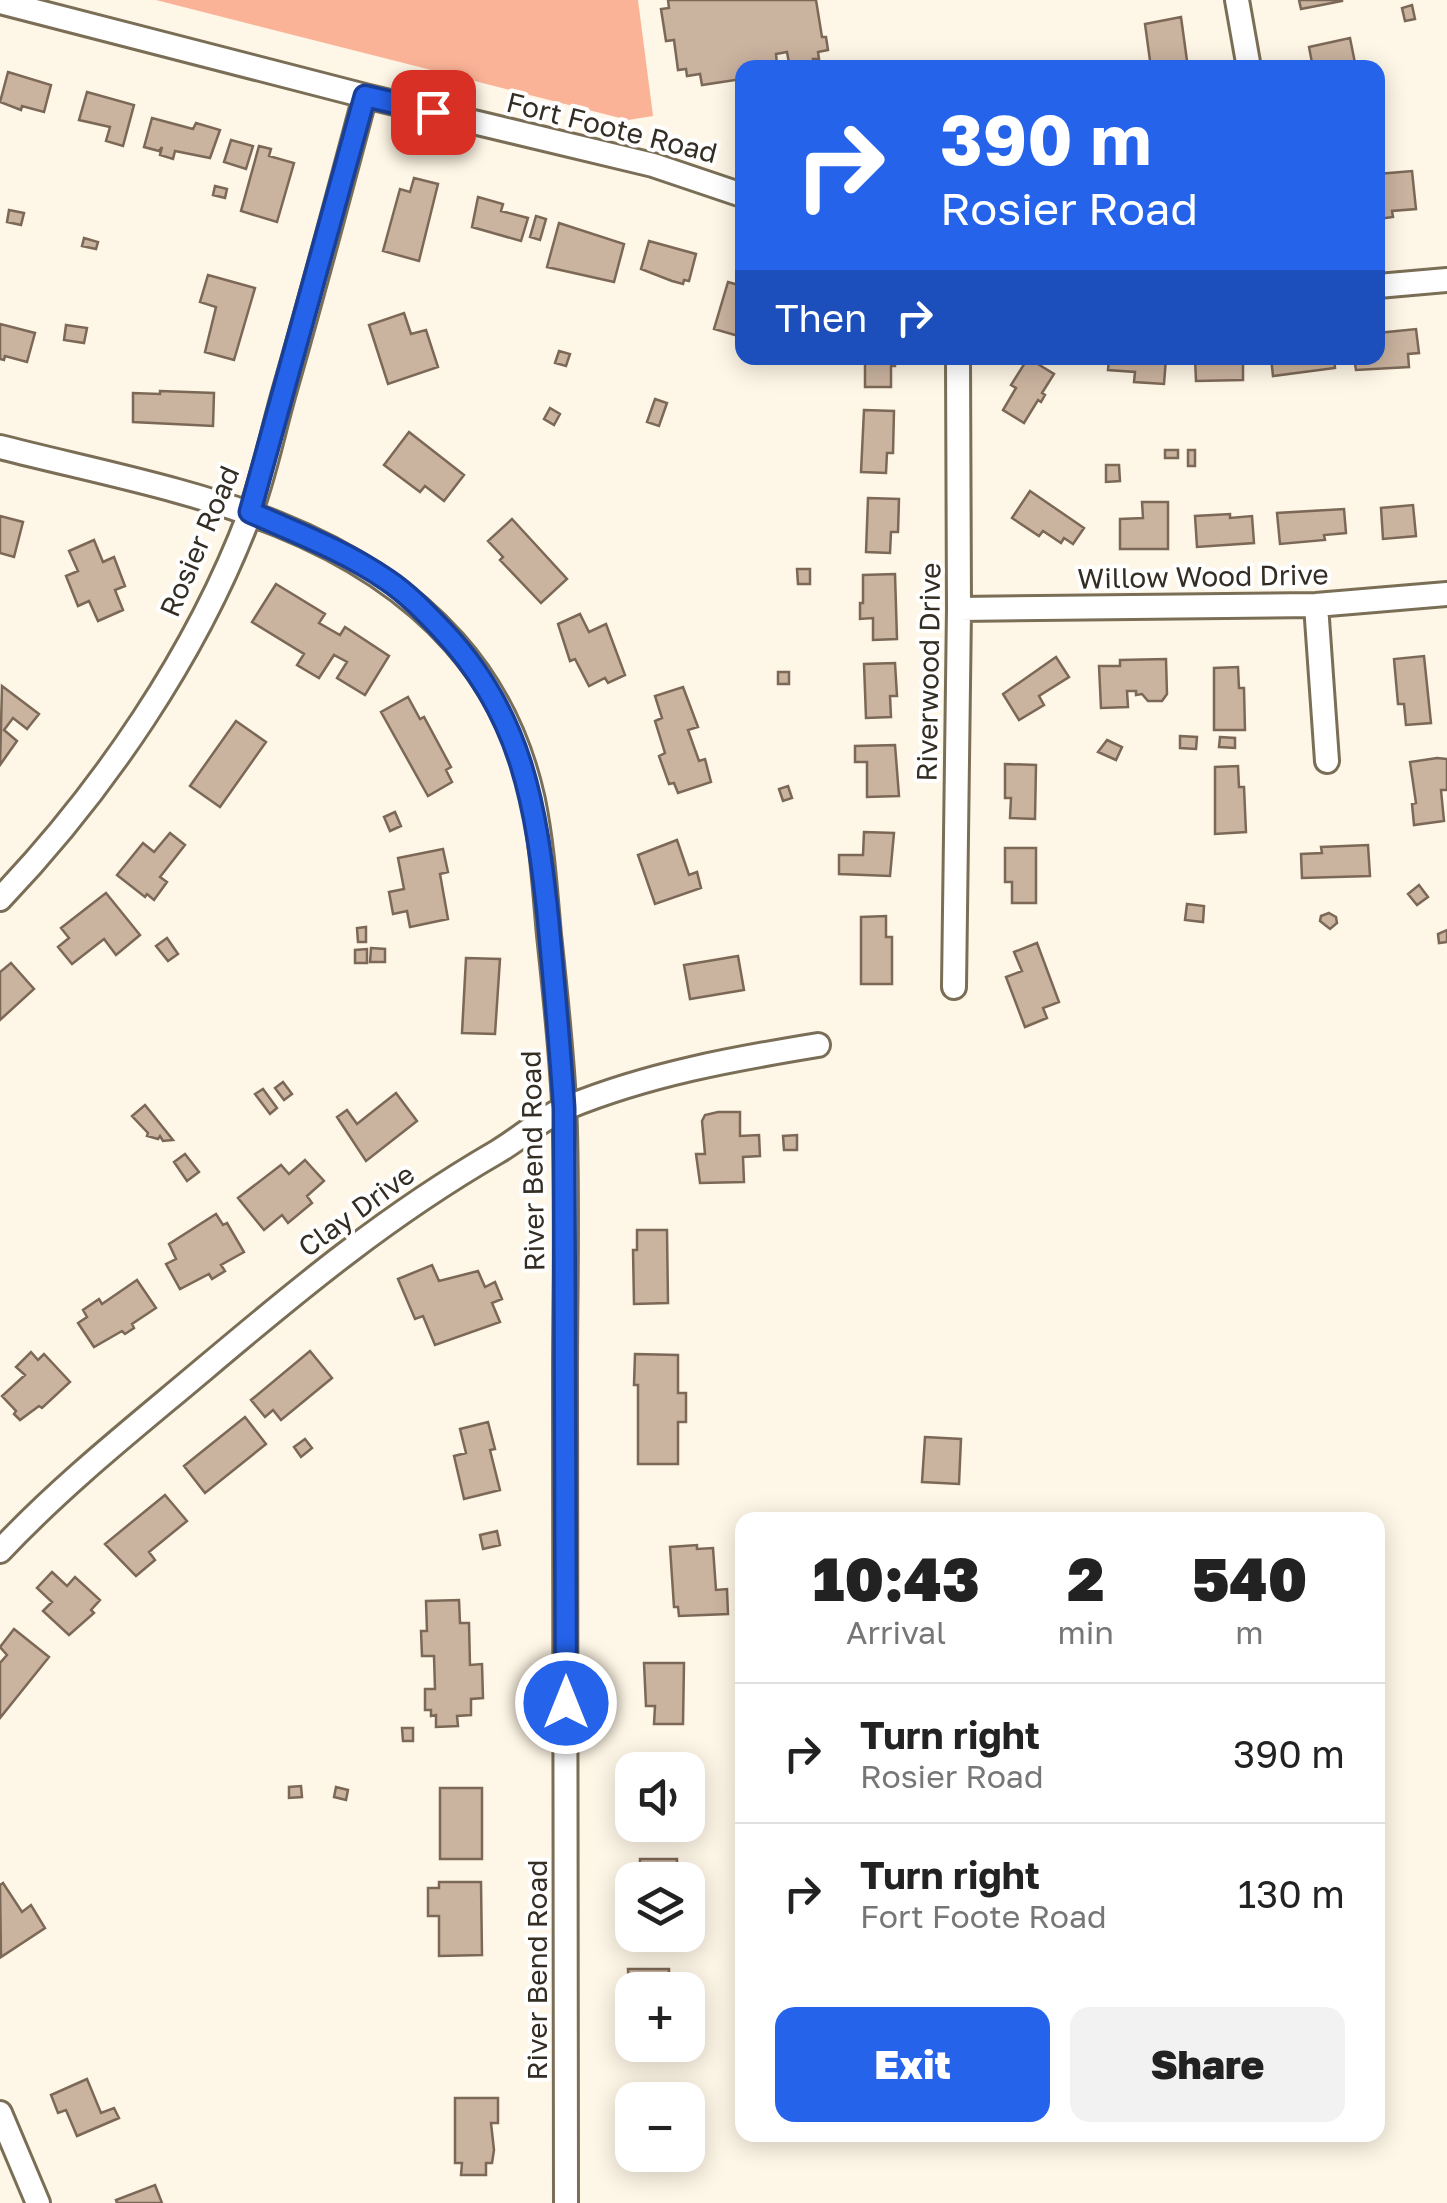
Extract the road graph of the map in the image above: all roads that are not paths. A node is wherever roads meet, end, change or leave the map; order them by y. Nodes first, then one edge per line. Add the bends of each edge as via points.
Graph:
1 (1237, 0) edge
2 (0, 2) edge
3 (1248, 60) edge
4 (365, 96) junction
5 (735, 192) edge
6 (1447, 280) edge
7 (1385, 285) edge
8 (958, 365) edge
9 (0, 447) edge
10 (250, 512) junction
11 (1447, 594) edge
12 (1316, 605) junction
13 (960, 610) junction
14 (1327, 760) dead end
15 (0, 899) edge
16 (954, 987) dead end
17 (818, 1044) dead end
18 (564, 1108) junction
19 (0, 1551) edge
20 (0, 2112) edge
21 (38, 2203) edge
22 (566, 2203) edge

1 - 3 street
2 - 4 street, Fort Foote Road
4 - 5 street, Fort Foote Road via 653,165
4 - 10 street, Rosier Road
6 - 7 street
8 - 13 street, Riverwood Drive
9 - 10 street, River Bend Road
10 - 15 street, Rosier Road via 165,685 48,849
10 - 18 street, River Bend Road via 389,581 485,680 533,802
11 - 12 street, Willow Wood Drive
12 - 13 street, Willow Wood Drive
12 - 14 street
13 - 16 street, Riverwood Drive
17 - 18 street, Clay Drive via 655,1077
18 - 19 street, Clay Drive via 363,1238 67,1484
18 - 22 street, River Bend Road
20 - 21 street

